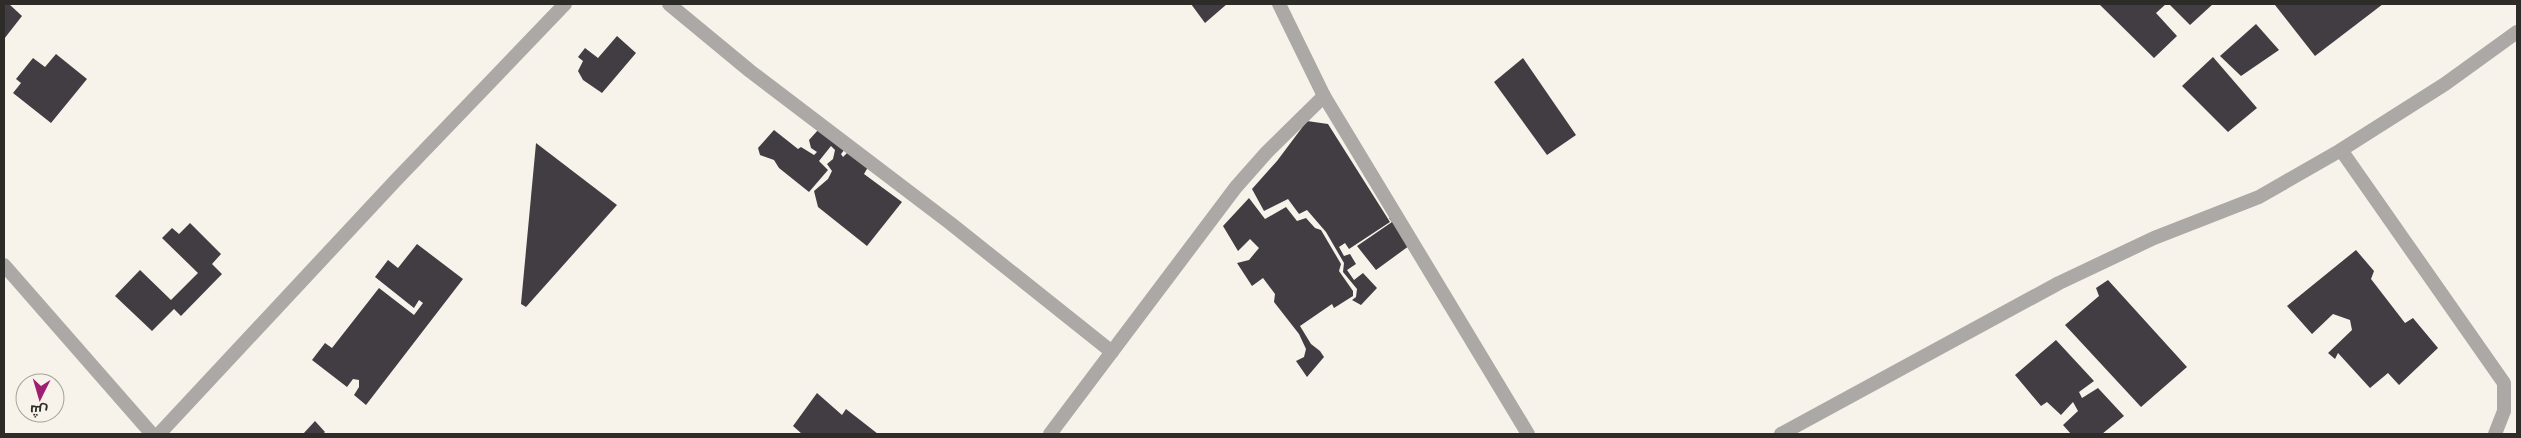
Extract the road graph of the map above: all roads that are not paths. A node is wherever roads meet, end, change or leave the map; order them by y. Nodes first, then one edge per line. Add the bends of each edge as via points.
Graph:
1 (564, 4) edge
2 (669, 4) edge
3 (1279, 4) edge
4 (2517, 32) edge
5 (1324, 96) junction
6 (2341, 150) junction
7 (4, 265) edge
8 (1112, 352) junction
9 (152, 434) edge
10 (159, 434) edge
11 (1050, 434) edge
12 (1528, 434) edge
13 (1781, 434) edge
14 (2495, 434) edge

1 - 10 street
2 - 8 street via 750,71 950,222
3 - 5 street
4 - 6 street via 2445,84
5 - 8 street via 1236,186
5 - 12 street
6 - 13 street via 2259,197 2154,238 2059,284
6 - 14 street via 2504,383 2504,411
7 - 9 street
8 - 11 street

